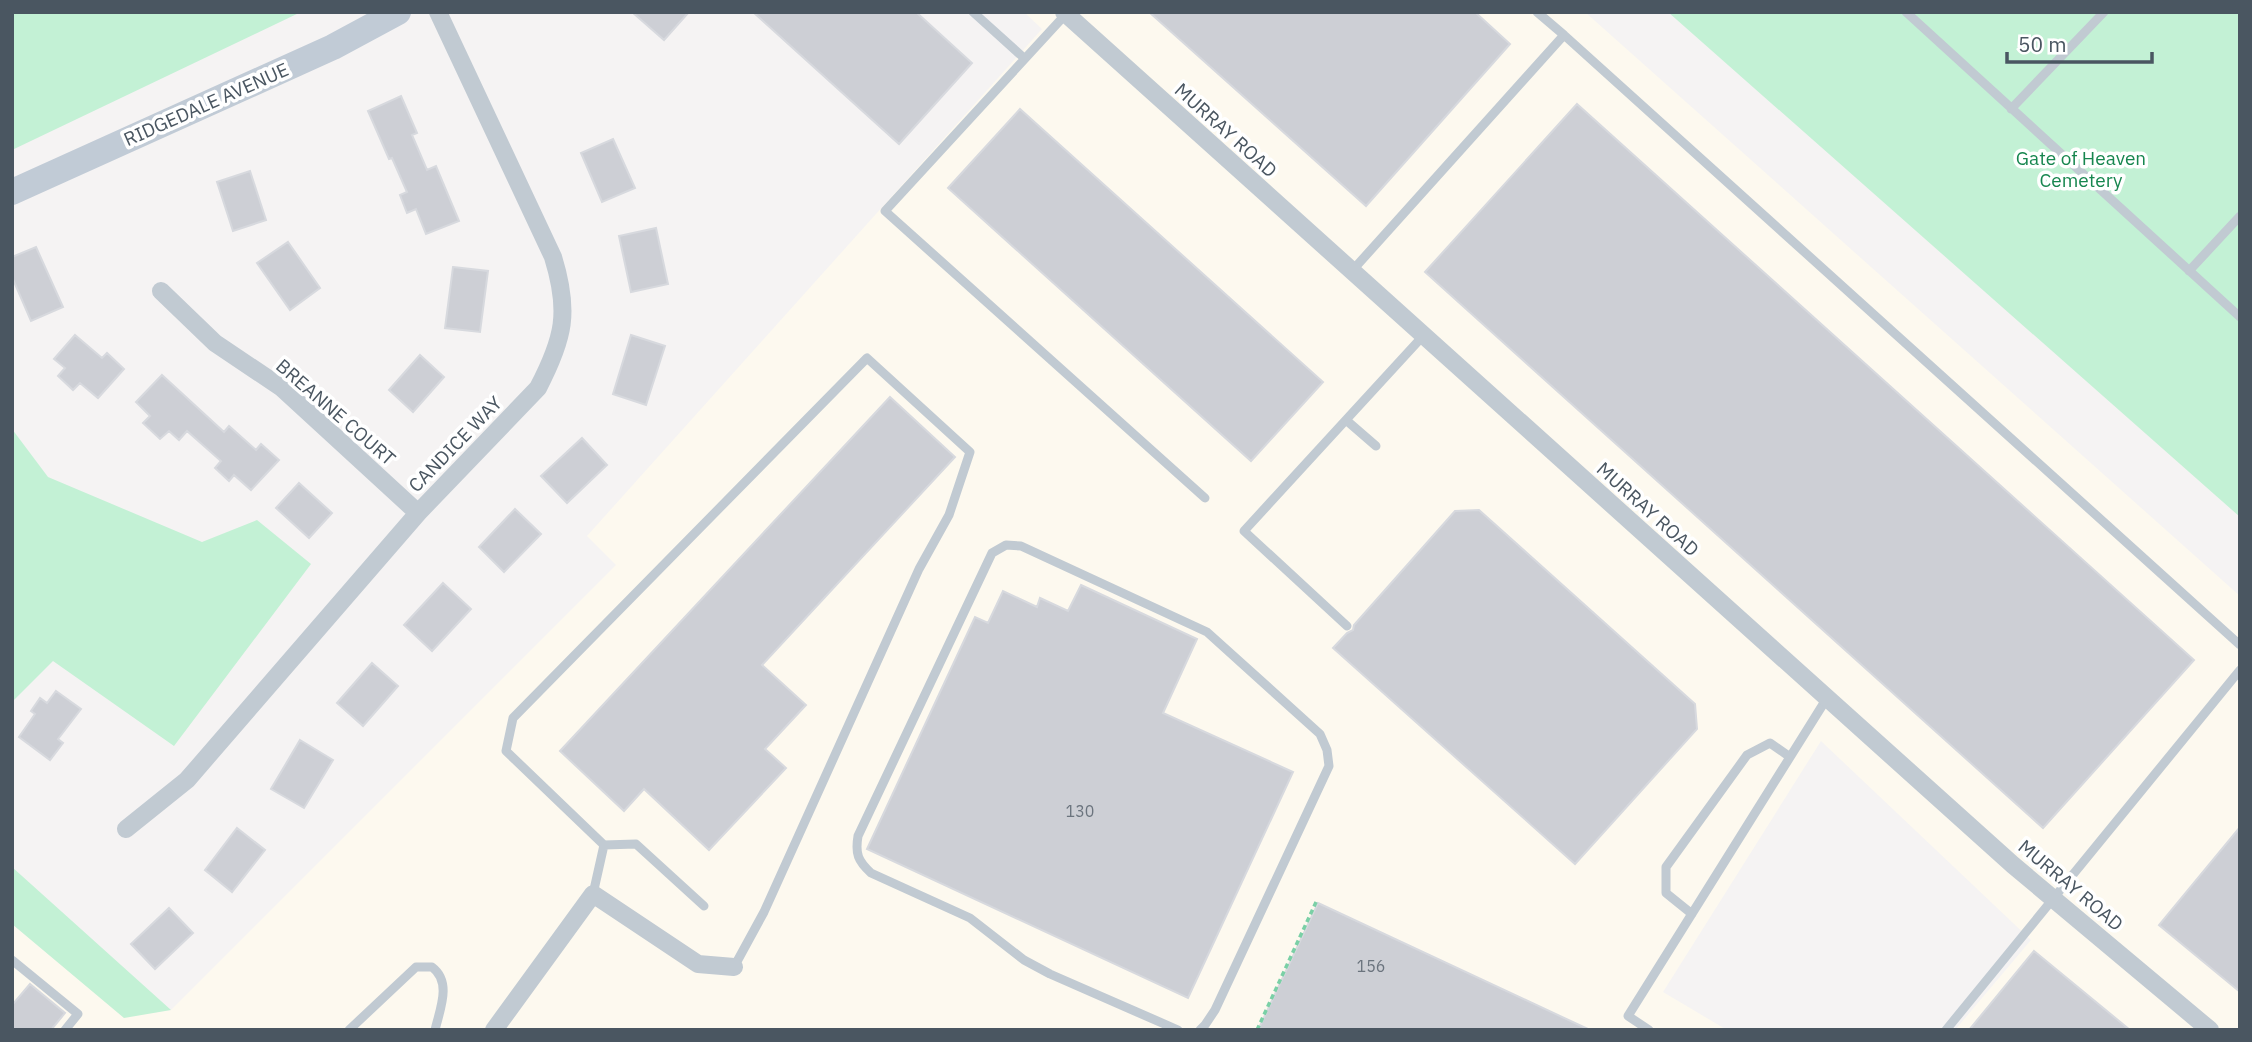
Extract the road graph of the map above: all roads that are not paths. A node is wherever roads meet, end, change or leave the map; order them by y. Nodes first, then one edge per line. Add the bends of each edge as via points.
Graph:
1 (398, 12) edge
2 (438, 12) edge
3 (973, 12) edge
4 (1537, 12) edge
5 (1906, 12) edge
6 (2104, 12) edge
7 (1065, 13) edge
8 (1564, 36) junction
9 (1024, 58) junction
10 (2011, 109) junction
11 (12, 192) edge
12 (2240, 216) edge
13 (2189, 271) junction
14 (1351, 272) junction
15 (161, 291) dead end
16 (2240, 317) edge
17 (1423, 336) junction
18 (1346, 420) junction
19 (1376, 446) dead end
20 (1205, 498) dead end
21 (418, 513) junction
22 (1347, 626) dead end
23 (2240, 645) edge
24 (2240, 670) edge
25 (1827, 698) junction
26 (1790, 757) junction
27 (125, 830) dead end
28 (604, 845) junction
29 (593, 894) junction
30 (2054, 899) junction
31 (704, 906) dead end
32 (1692, 914) junction
33 (12, 960) edge
34 (734, 967) joint
35 (65, 1030) edge
36 (349, 1030) edge
37 (435, 1030) edge
38 (494, 1030) edge
39 (1178, 1030) edge
40 (1199, 1030) edge
41 (1649, 1030) edge
42 (1946, 1030) edge
43 (2210, 1030) edge

1 - 11 main road, RIDGEDALE AVENUE via 333,47
2 - 21 street, CANDICE WAY via 553,257 564,312 560,339 538,388
3 - 9 lane
4 - 8 lane
5 - 10 lane
6 - 10 lane
7 - 9 lane
7 - 14 street, MURRAY ROAD
8 - 14 lane
8 - 23 lane
9 - 20 lane via 885,211
10 - 13 lane
12 - 13 lane
13 - 16 lane
14 - 17 street, MURRAY ROAD
15 - 21 street, BREANNE COURT via 215,343 282,388
17 - 18 lane
17 - 25 street, MURRAY ROAD
18 - 19 lane
18 - 22 lane via 1244,531
21 - 27 street, CANDICE WAY via 187,780
24 - 30 lane
25 - 26 lane
25 - 30 street, MURRAY ROAD
26 - 32 lane
26 - 32 lane via 1770,743 1746,755 1666,867 1666,893
28 - 29 lane
28 - 31 lane via 636,844
28 - 34 lane via 506,751 513,718 867,358 970,452 949,515 919,569 764,912
29 - 34 street via 698,964
29 - 38 street
30 - 42 lane
30 - 43 street, MURRAY ROAD
32 - 41 lane via 1628,1016
33 - 35 lane via 78,1014
36 - 37 lane via 416,967 432,967 440,973 444,989
39 - 40 lane via 1050,974 970,918 871,873 859,862 855,850 858,836 992,553 1006,545 1021,546 1207,632 1320,734 1327,750 1329,766 1215,1010

